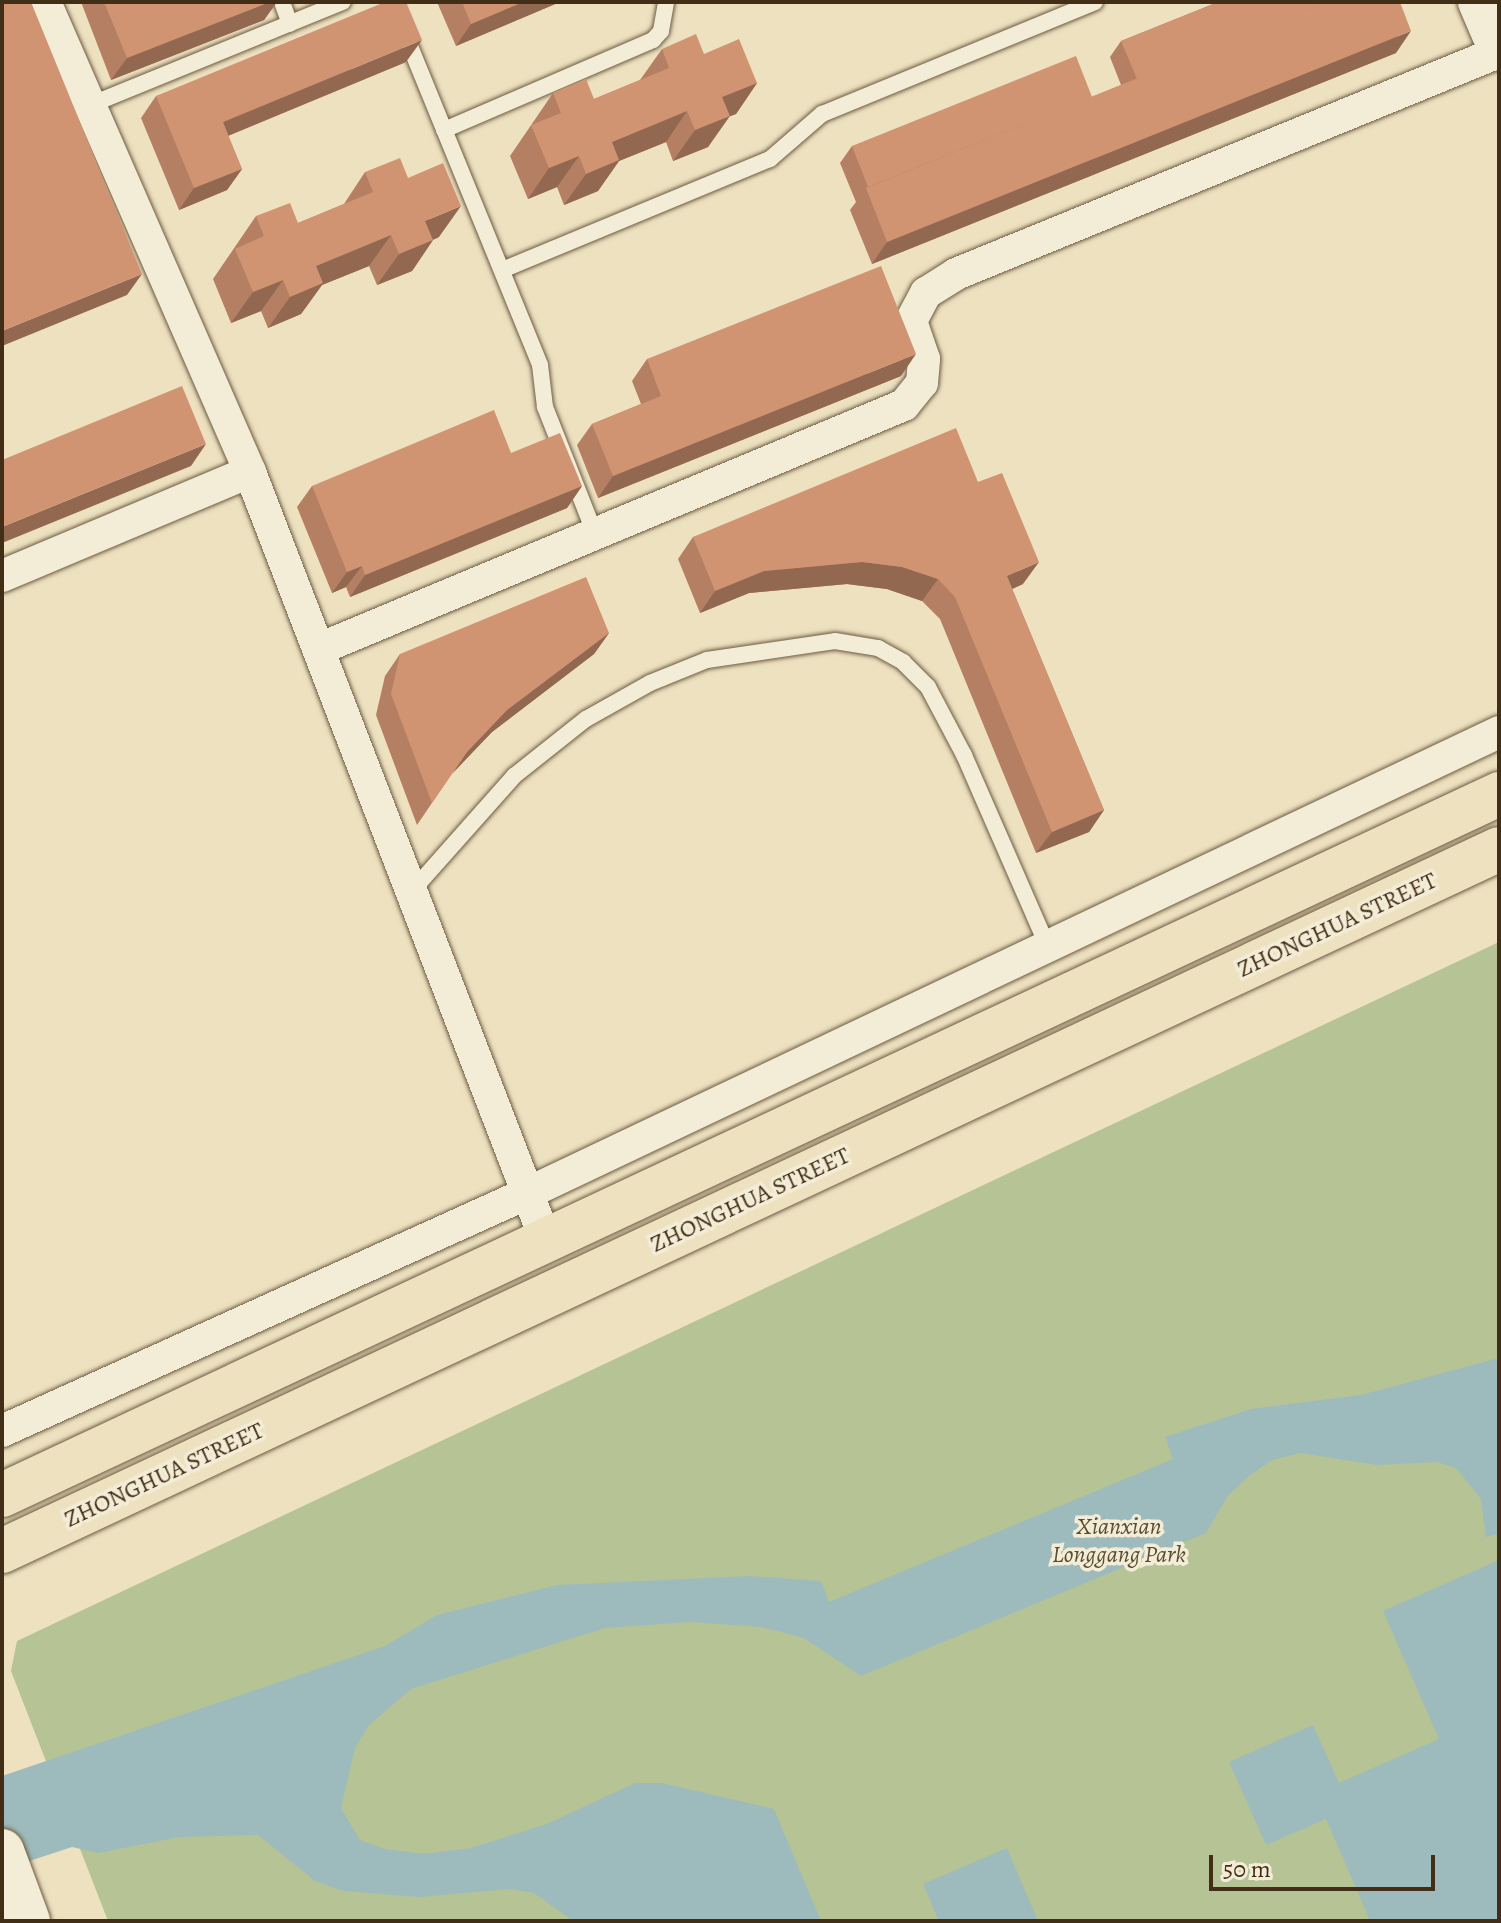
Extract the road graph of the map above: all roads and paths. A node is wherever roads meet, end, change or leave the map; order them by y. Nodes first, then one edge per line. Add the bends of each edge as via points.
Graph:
1 (45, 2) edge
2 (282, 2) edge
3 (343, 2) edge
4 (392, 2) edge
5 (666, 2) edge
6 (1095, 2) edge
7 (1478, 2) edge
8 (290, 24) junction
9 (1499, 52) edge
10 (90, 105) junction
11 (444, 130) junction
12 (502, 270) junction
13 (250, 472) junction
14 (595, 534) junction
15 (2, 576) edge
16 (319, 649) junction
17 (1499, 732) edge
18 (1499, 794) edge
19 (1499, 849) edge
20 (412, 891) junction
21 (1047, 945) junction
22 (530, 1192) junction
23 (546, 1241) junction
24 (2, 1431) edge
25 (2, 1495) edge
26 (2, 1551) edge
27 (2, 1851) edge
28 (28, 1921) edge

1 - 10 street
2 - 8 lane
3 - 8 lane
4 - 11 lane
5 - 11 lane via 661,31 653,40
6 - 12 lane via 822,114 770,159
7 - 9 street
8 - 10 lane
9 - 14 street via 956,274 926,293 911,321 924,359 922,383 904,405
10 - 13 street
11 - 12 lane
12 - 14 lane via 540,365 545,407
13 - 15 street
13 - 16 street
14 - 16 street
16 - 20 street
17 - 21 street
18 - 23 main road, ZHONGHUA STREET
19 - 26 main road, ZHONGHUA STREET
20 - 21 lane via 514,776 586,719 650,683 707,660 835,641 878,648 903,662 928,687 964,755
20 - 22 street
21 - 22 street
22 - 23 street
22 - 24 street
23 - 25 main road, ZHONGHUA STREET
27 - 28 main road

